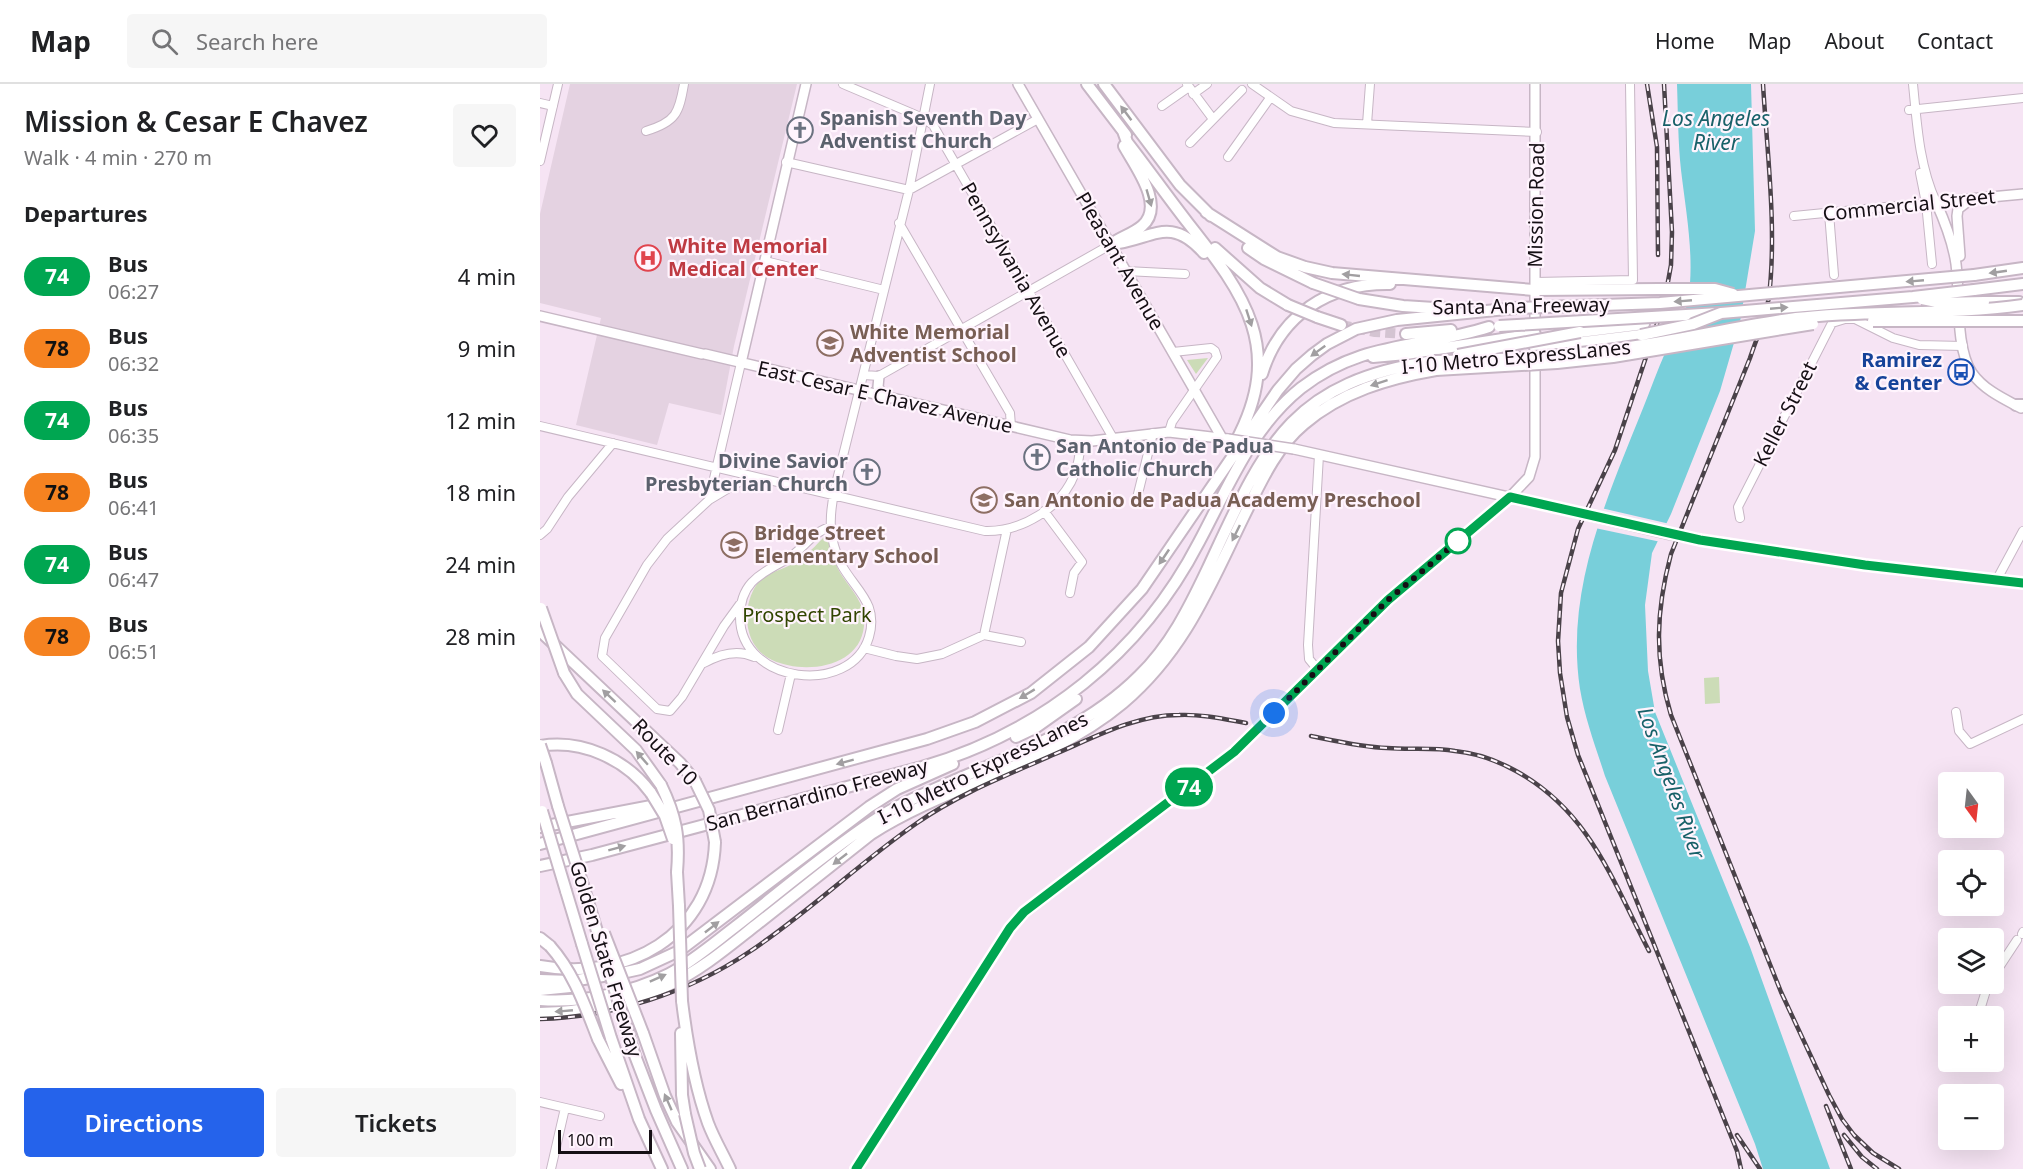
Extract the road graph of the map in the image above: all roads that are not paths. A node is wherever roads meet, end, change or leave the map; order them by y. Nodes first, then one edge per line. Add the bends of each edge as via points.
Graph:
1 (558, 84) edge
2 (684, 84) edge
3 (806, 84) edge
4 (843, 84) edge
5 (930, 84) edge
6 (1018, 84) edge
7 (1088, 84) edge
8 (1104, 84) edge
9 (1207, 84) edge
10 (1252, 84) edge
11 (1370, 84) edge
12 (1535, 84) edge
13 (1630, 84) edge
14 (1913, 84) edge
15 (1190, 88) edge
16 (1242, 90) dead end
17 (1270, 98) junction
18 (2023, 98) edge
19 (540, 103) edge
20 (553, 106) junction
21 (1162, 106) dead end
22 (1106, 108) junction
23 (1912, 110) junction
24 (923, 118) junction
25 (1038, 119) junction
26 (1214, 119) junction
27 (1367, 124) junction
28 (646, 131) dead end
29 (1123, 131) junction
30 (1536, 132) junction
31 (1190, 142) dead end
32 (1920, 155) junction
33 (1228, 157) dead end
34 (540, 161) edge
35 (786, 162) junction
36 (957, 165) junction
37 (909, 190) junction
38 (2023, 194) edge
39 (1971, 199) junction
40 (1936, 202) junction
41 (1926, 203) junction
42 (1206, 212) junction
43 (1829, 213) junction
44 (1794, 216) dead end
45 (899, 224) junction
46 (1110, 245) junction
47 (765, 261) junction
48 (1956, 263) junction
49 (1932, 264) dead end
50 (2023, 268) edge
51 (1126, 271) junction
52 (1185, 273) dead end
53 (1834, 275) dead end
54 (2023, 284) edge
55 (1472, 286) junction
56 (1535, 286) junction
57 (884, 290) junction
58 (1028, 291) junction
59 (1240, 294) junction
60 (1742, 296) junction
61 (1913, 297) junction
62 (2021, 303) edge
63 (1516, 308) junction
64 (1721, 313) junction
65 (540, 315) edge
66 (1686, 315) junction
67 (2023, 321) edge
68 (1341, 325) tunnel mouth
69 (1494, 326) junction
70 (960, 329) junction
71 (1406, 334) tunnel mouth
72 (1535, 334) junction
73 (1963, 346) junction
74 (1535, 348) junction
75 (1173, 352) junction
76 (741, 363) junction
77 (1435, 366) junction
78 (1327, 371) junction
79 (864, 375) junction
80 (879, 376) junction
81 (860, 390) junction
82 (1194, 390) junction
83 (883, 396) junction
84 (1255, 397) junction
85 (2021, 406) edge
86 (540, 426) edge
87 (1011, 426) junction
88 (1169, 432) junction
89 (1154, 433) junction
90 (1113, 438) junction
91 (1225, 438) junction
92 (1081, 441) junction
93 (613, 443) junction
94 (1319, 455) junction
95 (717, 469) junction
96 (748, 476) junction
97 (1209, 492) junction
98 (834, 496) junction
99 (1510, 497) junction
100 (709, 500) junction
101 (1136, 502) dead end
102 (1044, 511) junction
103 (1740, 518) dead end
104 (831, 527) junction
105 (1007, 529) junction
106 (2023, 531) edge
107 (540, 535) edge
108 (1996, 581) junction
109 (2023, 583) edge
110 (1070, 593) dead end
111 (740, 604) junction
112 (541, 606) edge
113 (1144, 626) junction
114 (540, 631) edge
115 (984, 635) junction
116 (1021, 642) dead end
117 (864, 648) junction
118 (760, 660) junction
119 (702, 664) junction
120 (1318, 670) junction
121 (790, 674) junction
122 (1956, 712) dead end
123 (2023, 719) edge
124 (778, 730) dead end
125 (540, 746) edge
126 (700, 801) junction
127 (541, 808) edge
128 (540, 827) edge
129 (540, 844) edge
130 (540, 867) edge
131 (677, 872) junction
132 (566, 891) junction
133 (2021, 936) edge
134 (602, 937) junction
135 (540, 938) edge
136 (2004, 961) edge
137 (540, 966) edge
138 (540, 973) edge
139 (603, 977) junction
140 (540, 980) edge
141 (588, 980) junction
142 (540, 990) edge
143 (540, 1000) edge
144 (540, 1013) edge
145 (684, 1043) junction
146 (540, 1102) edge
147 (565, 1108) junction
148 (600, 1116) dead end
149 (639, 1119) junction
150 (551, 1169) edge
151 (662, 1169) edge
152 (682, 1169) edge
153 (700, 1169) edge
154 (710, 1169) edge
155 (730, 1169) edge
156 (856, 1169) edge

1 - 20 street
2 - 28 street via 678,111 671,121
3 - 35 main road
4 - 24 street, Pennsylvania Avenue
5 - 24 street
6 - 25 main road, Pleasant Avenue
7 - 22 highway
42 -> 8 highway, Santa Ana Freeway via 1180,185
9 - 15 street
10 - 17 street
11 - 27 street
12 - 30 main road, Mission Road
13 - 56 street via 1633,280
14 - 23 street
15 - 21 street
15 - 26 street
16 - 26 street
17 - 27 street via 1312,118
17 - 33 street
18 - 23 street
19 - 20 street
20 - 34 street
22 - 29 highway
22 -> 46 highway via 1109,122 1152,206 1144,225
23 - 32 street
24 - 36 street, Pennsylvania Avenue via 933,125
24 - 37 street
25 - 36 street
25 - 46 main road, Pleasant Avenue
26 - 31 street
27 - 30 street
29 - 59 highway via 1127,142
29 - 68 highway, bridge via 1216,250 1260,288
30 - 56 main road, Mission Road
32 - 40 street
32 - 41 street
35 - 37 street
35 - 47 main road
36 - 37 street
36 - 58 street, Pennsylvania Avenue
37 - 45 street
38 - 39 main road, Commercial Street
39 - 40 main road, Commercial Street
39 - 48 main road via 1958,210 1960,256
40 - 41 street, Commercial Street
40 - 48 main road
41 - 43 street, Commercial Street
41 - 49 street
55 -> 42 highway via 1305,267 1277,257
42 - 63 highway, Santa Ana Freeway, bridge via 1264,259 1313,283 1359,299 1440,309
43 - 44 street, Commercial Street
43 - 53 street
45 - 57 street
45 - 70 street
46 - 51 main road, Pleasant Avenue
46 - 58 street
46 - 59 highway via 1158,231 1178,234 1200,248
47 - 57 street
47 - 76 main road
48 - 73 main road
50 -> 60 highway, Santa Ana Freeway, bridge
51 - 52 street
51 - 75 main road, Pleasant Avenue
54 - 61 highway, Santa Ana Freeway, bridge
55 - 56 highway
55 - 84 highway via 1378,284 1347,289 1318,301 1299,314 1277,339
56 - 60 highway, bridge via 1586,291 1715,289
56 - 72 main road, Mission Road
57 - 79 street
58 - 70 street
58 - 90 street, Pennsylvania Avenue
59 -> 84 highway via 1256,340
60 -> 63 highway, Santa Ana Freeway, bridge
61 - 62 highway, bridge via 1942,303
64 -> 61 highway, Santa Ana Freeway, bridge
62 - 77 highway, I-10 Metro ExpressLanes, bridge via 1969,311 1795,318 1644,345
63 -> 97 highway via 1373,324 1327,344 1278,390
64 - 66 highway, Santa Ana Freeway, bridge
64 - 74 highway, bridge via 1693,324 1641,335
65 - 76 main road, East Cesar E Chavez Avenue
66 - 69 highway, Santa Ana Freeway, bridge
66 - 77 highway, bridge via 1503,345
67 - 77 highway, I-10 Metro ExpressLanes, bridge via 1825,322 1613,357 1557,363
69 - 71 highway, Santa Ana Freeway
69 - 78 highway, San Bernardino Freeway via 1371,351
70 - 80 street
70 - 87 street via 1010,413
72 - 74 main road, Mission Road
72 - 78 highway via 1380,356
73 - 85 main road via 1972,374 1989,390
73 - 103 street, Keller Street via 1919,345 1893,338 1855,319 1832,323 1738,507
74 - 99 main road, Mission Road via 1535,457 1529,477
75 - 82 main road, Pleasant Avenue
75 - 82 street via 1211,348 1215,351 1215,362
76 - 81 main road, East Cesar E Chavez Avenue
76 - 95 street
143 -> 77 highway, I-10 Metro ExpressLanes via 610,994 640,987 670,973 903,803 1092,716 1141,675 1177,629 1248,482 1293,421 1329,393 1359,379 1396,368
77 -> 144 highway, I-10 Metro ExpressLanes via 1353,393 1320,412 1289,438 1258,487 1184,635 1146,681 1100,721 1050,750 896,818 716,956 671,985 607,1005
78 - 113 highway, San Bernardino Freeway via 1288,400 1263,427 1180,576
79 - 80 street
79 - 81 street
80 - 83 main road via 878,387
81 - 83 main road, East Cesar E Chavez Avenue
81 - 98 street
82 - 88 street
82 - 91 main road, Pleasant Avenue
83 - 87 main road, East Cesar E Chavez Avenue
84 - 97 highway
86 - 93 street
87 - 92 main road, East Cesar E Chavez Avenue
88 - 89 main road, East Cesar E Chavez Avenue
88 - 91 main road, East Cesar E Chavez Avenue
89 - 90 main road, East Cesar E Chavez Avenue
89 - 101 street
90 - 92 main road, East Cesar E Chavez Avenue
91 - 94 main road, East Cesar E Chavez Avenue, bridge
92 - 102 street via 1074,476 1057,501
93 - 95 street
93 - 107 street
94 - 99 main road, East Cesar E Chavez Avenue
94 - 120 street via 1308,645 1309,659
95 - 96 street
95 - 100 street
96 - 98 street
96 - 100 street
97 -> 126 highway, San Bernardino Freeway via 1142,588 1089,647 1031,693 975,722 927,739
98 - 104 street
98 - 105 street via 985,531
99 - 108 main road, East Cesar E Chavez Avenue, bridge via 1689,538
99 - 120 main road, Mission Road via 1388,600
100 - 119 street via 667,539 647,565 605,638 602,656 657,709 664,711 675,707
102 - 105 street
102 - 110 street via 1082,562 1074,573
104 - 111 street via 822,529 797,553 758,575
104 - 117 street via 841,563 867,601 871,626
105 - 115 street
106 - 108 street
108 - 109 main road, East Cesar E Chavez Avenue
111 - 118 street via 740,630 747,647
111 - 119 street
131 -> 112 highway, bridge via 677,829 661,784 636,750 577,694 564,673
130 -> 113 highway, San Bernardino Freeway via 961,755 1017,729 1060,702 1101,670
139 -> 113 highway via 640,969 679,951 897,789 1010,741 1061,711 1116,663
137 -> 114 highway, Route 10, bridge via 598,967 643,955 662,944 701,901 712,869 715,842 707,804 681,763
115 - 116 street
115 - 117 street via 942,654 917,658
117 - 121 street via 851,663 834,671 812,676
118 - 119 street via 744,652 715,657
118 - 121 street
120 - 156 main road, Mission Road via 1234,752 1024,912
121 - 124 street
122 - 123 street via 1958,729 1971,744
125 - 131 highway, bridge via 566,745 599,753 627,768 651,793 669,825
125 - 134 highway, Golden State Freeway, bridge
126 - 128 highway via 668,803
126 - 129 highway, San Bernardino Freeway
127 - 132 highway, Golden State Freeway, bridge
128 - 132 highway, bridge
131 - 145 highway, bridge
132 - 149 highway, Golden State Freeway, bridge
133 - 136 street
134 - 152 highway, Golden State Freeway, bridge via 634,1053
154 -> 134 highway, bridge via 677,1122
135 - 149 highway, bridge via 569,971
138 - 139 highway via 566,978
139 - 141 highway
140 - 141 highway
141 - 142 highway via 571,987
145 - 153 highway, bridge via 682,1095
145 - 155 highway via 709,1124
146 - 147 street
147 - 148 street
147 - 150 street
149 - 151 highway, Golden State Freeway

